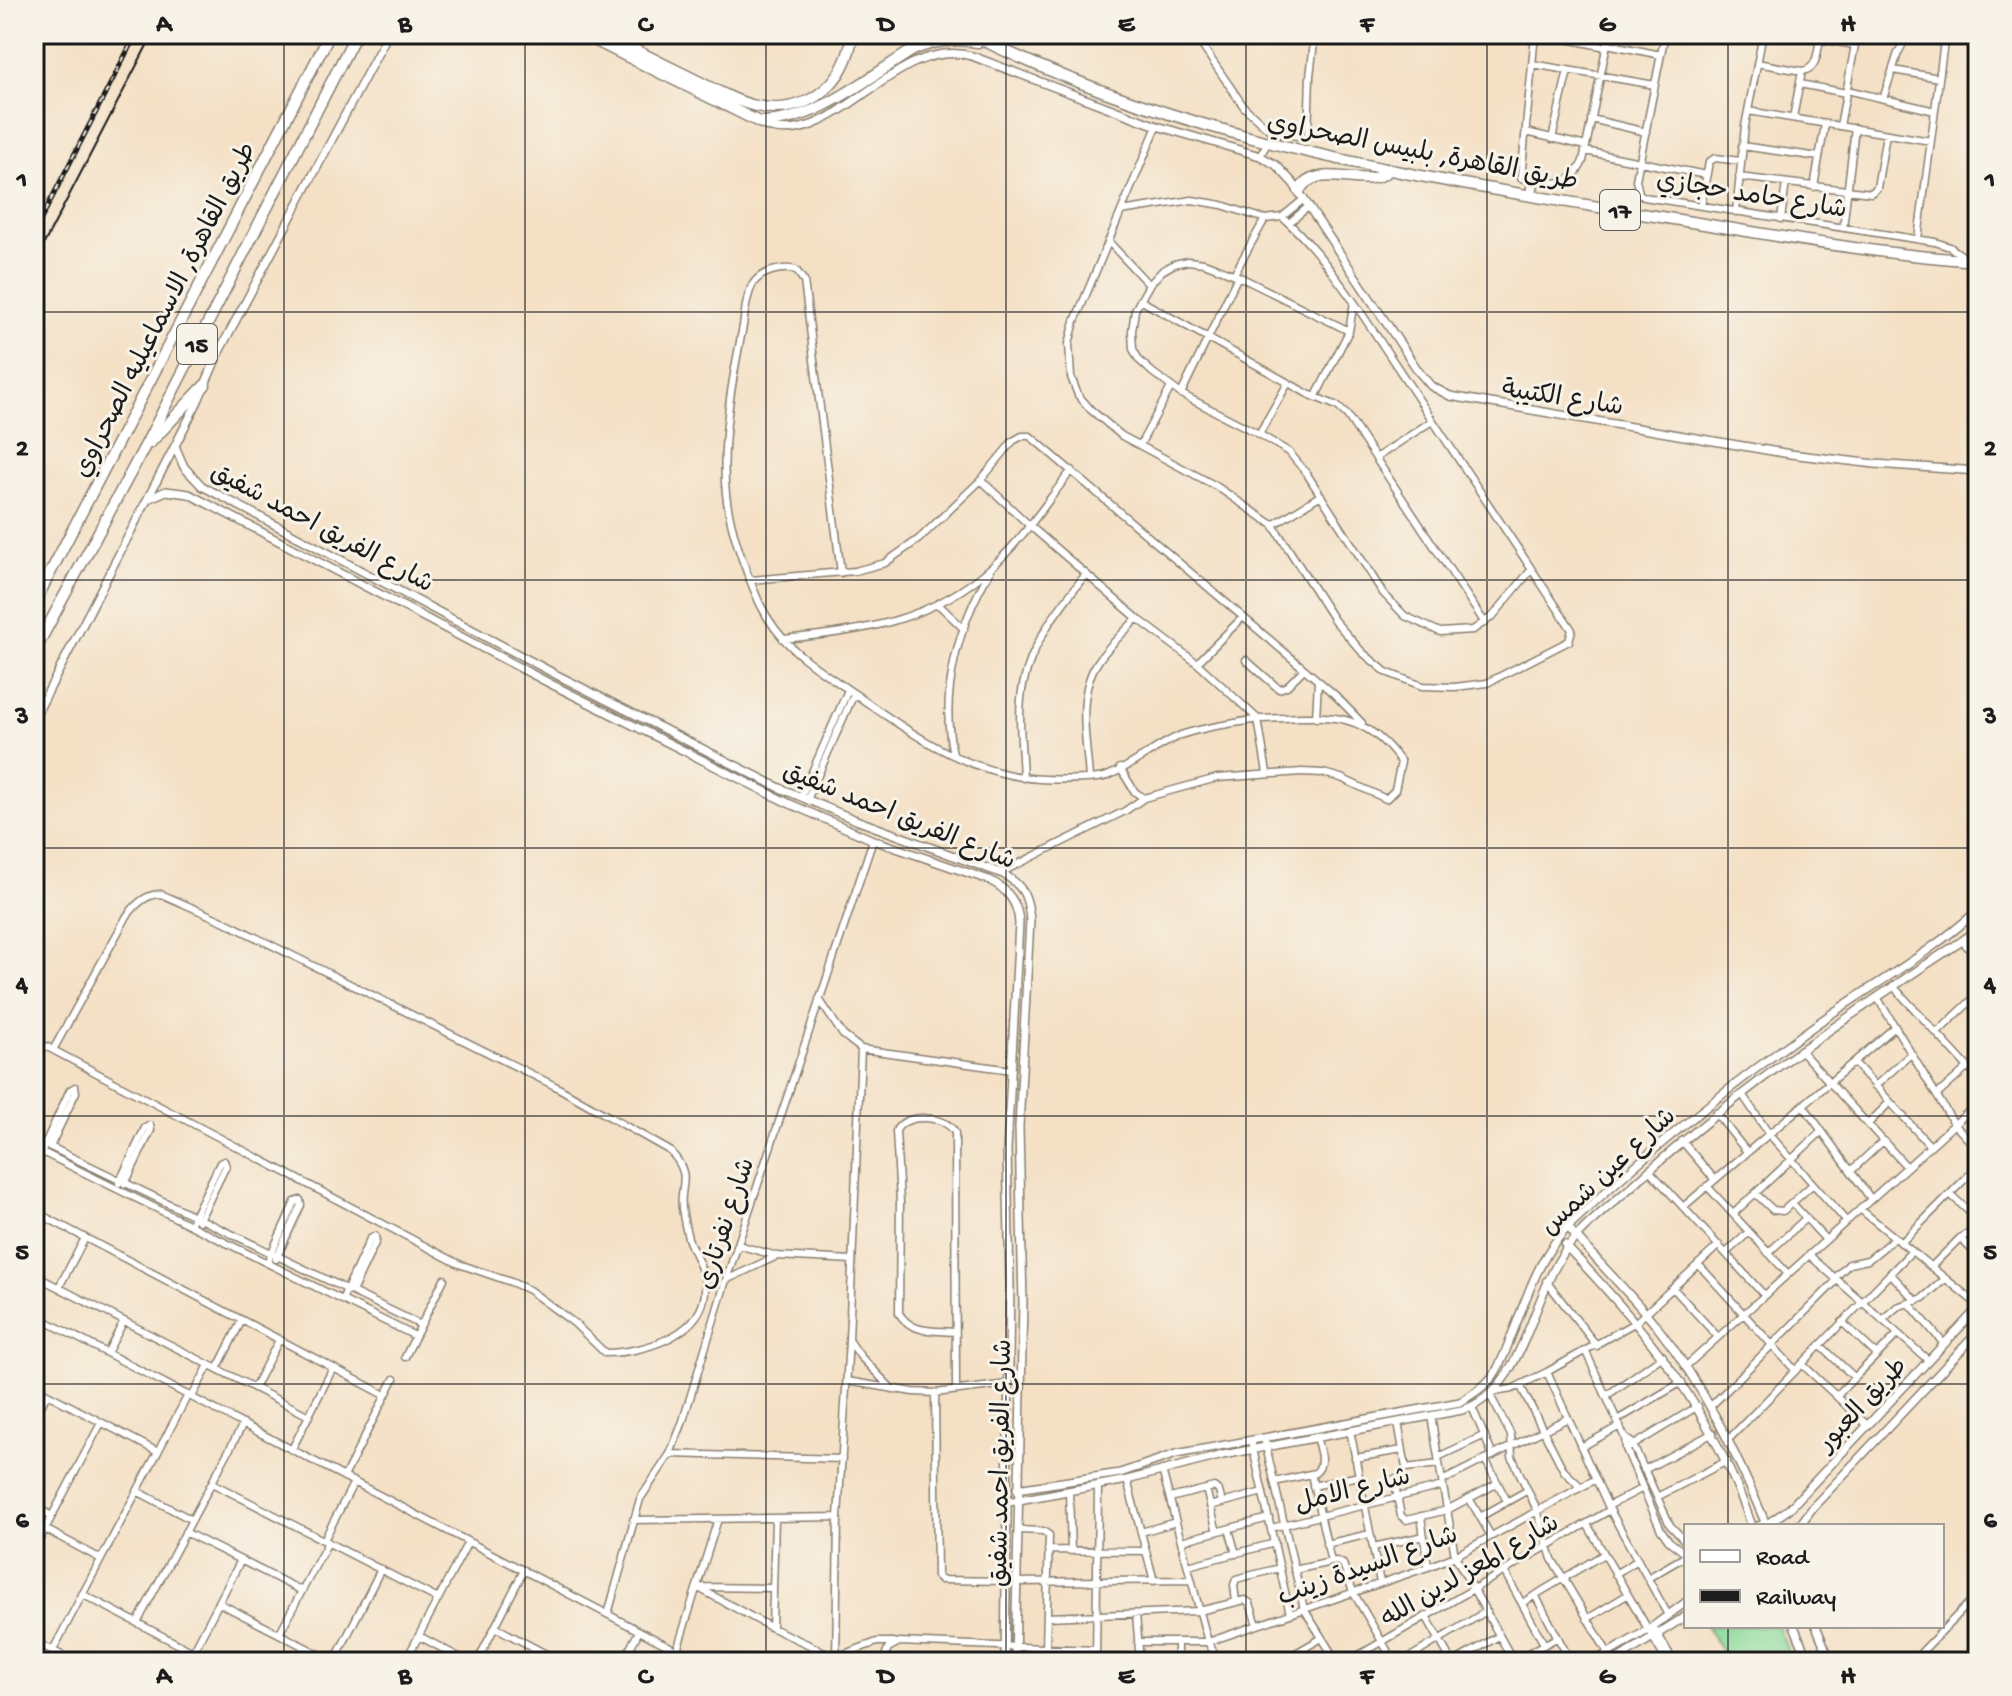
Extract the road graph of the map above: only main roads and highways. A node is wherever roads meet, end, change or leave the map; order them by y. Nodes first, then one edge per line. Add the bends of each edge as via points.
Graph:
1 (330, 34) edge
2 (356, 34) edge
3 (582, 34) edge
4 (604, 34) edge
5 (852, 34) edge
6 (970, 34) edge
7 (991, 44) junction
8 (1390, 169) junction
9 (1533, 180) road end
10 (1531, 196) junction
11 (1304, 199) road end
12 (1973, 261) edge
13 (205, 385) road end
14 (145, 446) junction
15 (34, 604) edge
16 (34, 652) edge

1 - 15 highway, طريق القاهرة, الاسماعيليه الصحراوي / 15
2 - 14 highway, طريق القاهرة, الاسماعيليه الصحراوي / 15
3 - 7 highway via 753,121 813,112 927,44
4 - 5 highway via 733,98 772,108 803,103 830,87 844,66
6 - 7 highway, طريق القاهرة, بلبيس الصحراوي / 17
7 - 8 highway, طريق القاهرة, بلبيس الصحراوي / 17 via 1129,100 1266,143
8 - 10 highway, طريق القاهرة, بلبيس الصحراوي / 17
8 - 11 highway via 1374,178 1316,177 1306,182
9 - 10 highway
10 - 12 highway, طريق القاهرة, بلبيس الصحراوي / 17 via 1831,245
13 - 14 highway
14 - 16 highway, طريق القاهرة, الاسماعيليه الصحراوي / 15

